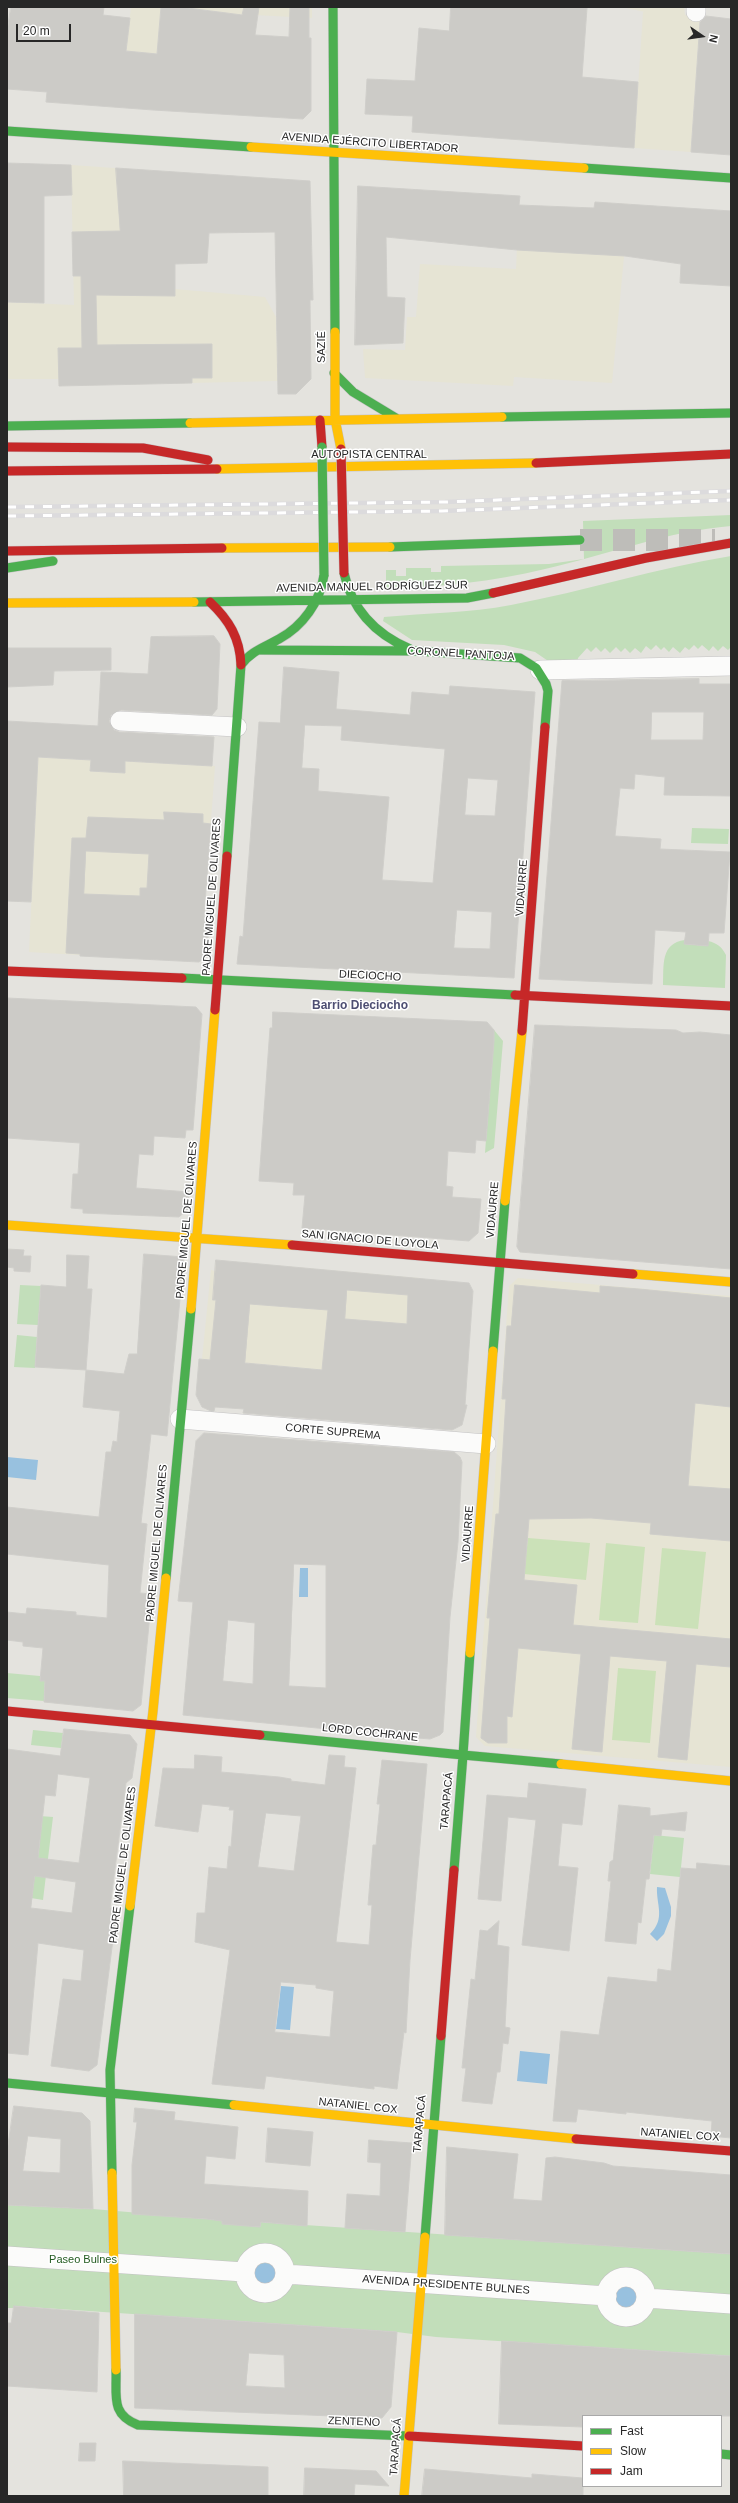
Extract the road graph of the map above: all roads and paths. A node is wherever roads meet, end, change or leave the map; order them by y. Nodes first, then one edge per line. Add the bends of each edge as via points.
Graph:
1 (333, 7) edge
2 (7, 132) edge
3 (334, 152) junction
4 (731, 178) edge
5 (334, 373) junction
6 (731, 413) edge
7 (397, 418) junction
8 (335, 419) junction
9 (320, 420) junction
10 (7, 426) edge
11 (7, 447) edge
12 (731, 454) edge
13 (236, 468) junction
14 (7, 471) edge
15 (580, 540) tunnel mouth
16 (731, 543) edge
17 (105, 550) junction
18 (7, 551) edge
19 (7, 568) edge
20 (317, 601) junction
21 (352, 601) junction
22 (210, 602) junction
23 (7, 603) edge
24 (257, 650) junction
25 (417, 651) junction
26 (241, 665) junction
27 (731, 666) edge
28 (540, 670) junction
29 (120, 721) dead end
30 (237, 727) junction
31 (7, 971) edge
32 (219, 980) junction
33 (525, 996) junction
34 (731, 1006) edge
35 (7, 1225) edge
36 (198, 1237) junction
37 (499, 1262) junction
38 (731, 1282) edge
39 (180, 1420) junction
40 (486, 1444) junction
41 (7, 1711) edge
42 (152, 1723) junction
43 (463, 1755) junction
44 (731, 1782) edge
45 (7, 2083) edge
46 (111, 2094) junction
47 (432, 2125) junction
48 (731, 2151) edge
49 (7, 2256) edge
50 (116, 2263) junction
51 (244, 2272) junction
52 (285, 2274) junction
53 (420, 2283) junction
54 (607, 2296) junction
55 (646, 2298) junction
56 (731, 2304) edge
57 (125, 2420) joint
58 (408, 2436) junction
59 (582, 2446) edge
60 (404, 2496) edge

1 - 3 main road, SAZIÉ
2 - 3 main road, AVENIDA EJÉRCITO LIBERTADOR
3 - 4 main road, AVENIDA EJÉRCITO LIBERTADOR
3 - 5 main road, SAZIÉ
5 - 7 main road via 353,392
5 - 8 main road, SAZIÉ
6 - 7 main road
7 - 8 main road
8 - 9 main road
8 - 21 main road, SAZIÉ, bridge via 341,449 344,573
9 - 10 main road
9 - 20 main road, bridge via 324,575
11 - 13 main road via 143,448
12 - 13 main road, AUTOPISTA CENTRAL via 531,465
13 - 14 main road, AUTOPISTA CENTRAL
15 - 17 main road via 426,547
16 - 21 main road, AVENIDA MANUEL RODRÍGUEZ SUR via 646,558 489,595
17 - 18 main road
17 - 19 main road
20 - 21 main road, AVENIDA MANUEL RODRÍGUEZ SUR
20 - 22 main road, AVENIDA MANUEL RODRÍGUEZ SUR
20 - 24 main road via 286,634
21 - 25 main road, SAZIÉ via 382,634
22 - 23 main road, AVENIDA MANUEL RODRÍGUEZ SUR
22 - 26 main road, PADRE MIGUEL DE OLIVARES via 221,612 236,634 240,646
24 - 25 main road, CORONEL PANTOJA
24 - 26 main road
25 - 28 main road, CORONEL PANTOJA via 513,656 527,660
26 - 30 main road, PADRE MIGUEL DE OLIVARES
27 - 28 street
28 - 33 main road, VIDAURRE via 546,683 548,700
29 - 30 street
30 - 32 main road, PADRE MIGUEL DE OLIVARES
31 - 32 main road, DIECIOCHO
32 - 33 main road, DIECIOCHO
32 - 36 main road, PADRE MIGUEL DE OLIVARES
33 - 34 main road, DIECIOCHO
33 - 37 main road, VIDAURRE
35 - 36 main road, SAN IGNACIO DE LOYOLA
36 - 37 main road, SAN IGNACIO DE LOYOLA
36 - 39 main road, PADRE MIGUEL DE OLIVARES
37 - 38 main road, SAN IGNACIO DE LOYOLA
37 - 40 main road, VIDAURRE
39 - 40 street, CORTE SUPREMA
39 - 42 main road, PADRE MIGUEL DE OLIVARES
40 - 43 main road, VIDAURRE
41 - 42 main road, LORD COCHRANE
42 - 43 main road, LORD COCHRANE
42 - 46 main road, PADRE MIGUEL DE OLIVARES via 110,2070
43 - 44 main road, LORD COCHRANE
43 - 47 main road, TARAPACÁ
45 - 46 main road, NATANIEL COX
46 - 47 main road, NATANIEL COX
46 - 50 main road, PADRE MIGUEL DE OLIVARES
47 - 48 main road, NATANIEL COX
47 - 53 main road, TARAPACÁ
49 - 50 street
50 - 51 street
50 - 57 main road, PADRE MIGUEL DE OLIVARES via 117,2406
51 - 52 street via 246,2281 259,2293 276,2290
51 - 52 street via 246,2263 252,2256 262,2252 271,2253 279,2258
52 - 53 street, AVENIDA PRESIDENTE BULNES
53 - 54 street, AVENIDA PRESIDENTE BULNES
53 - 58 main road, TARAPACÁ
54 - 55 street via 615,2281 628,2278 640,2283
54 - 55 street via 608,2305 613,2312 625,2317 638,2314 644,2307
55 - 56 street
57 - 58 main road, ZENTENO via 138,2425
58 - 59 main road, ZENTENO
58 - 60 main road, TARAPACÁ

